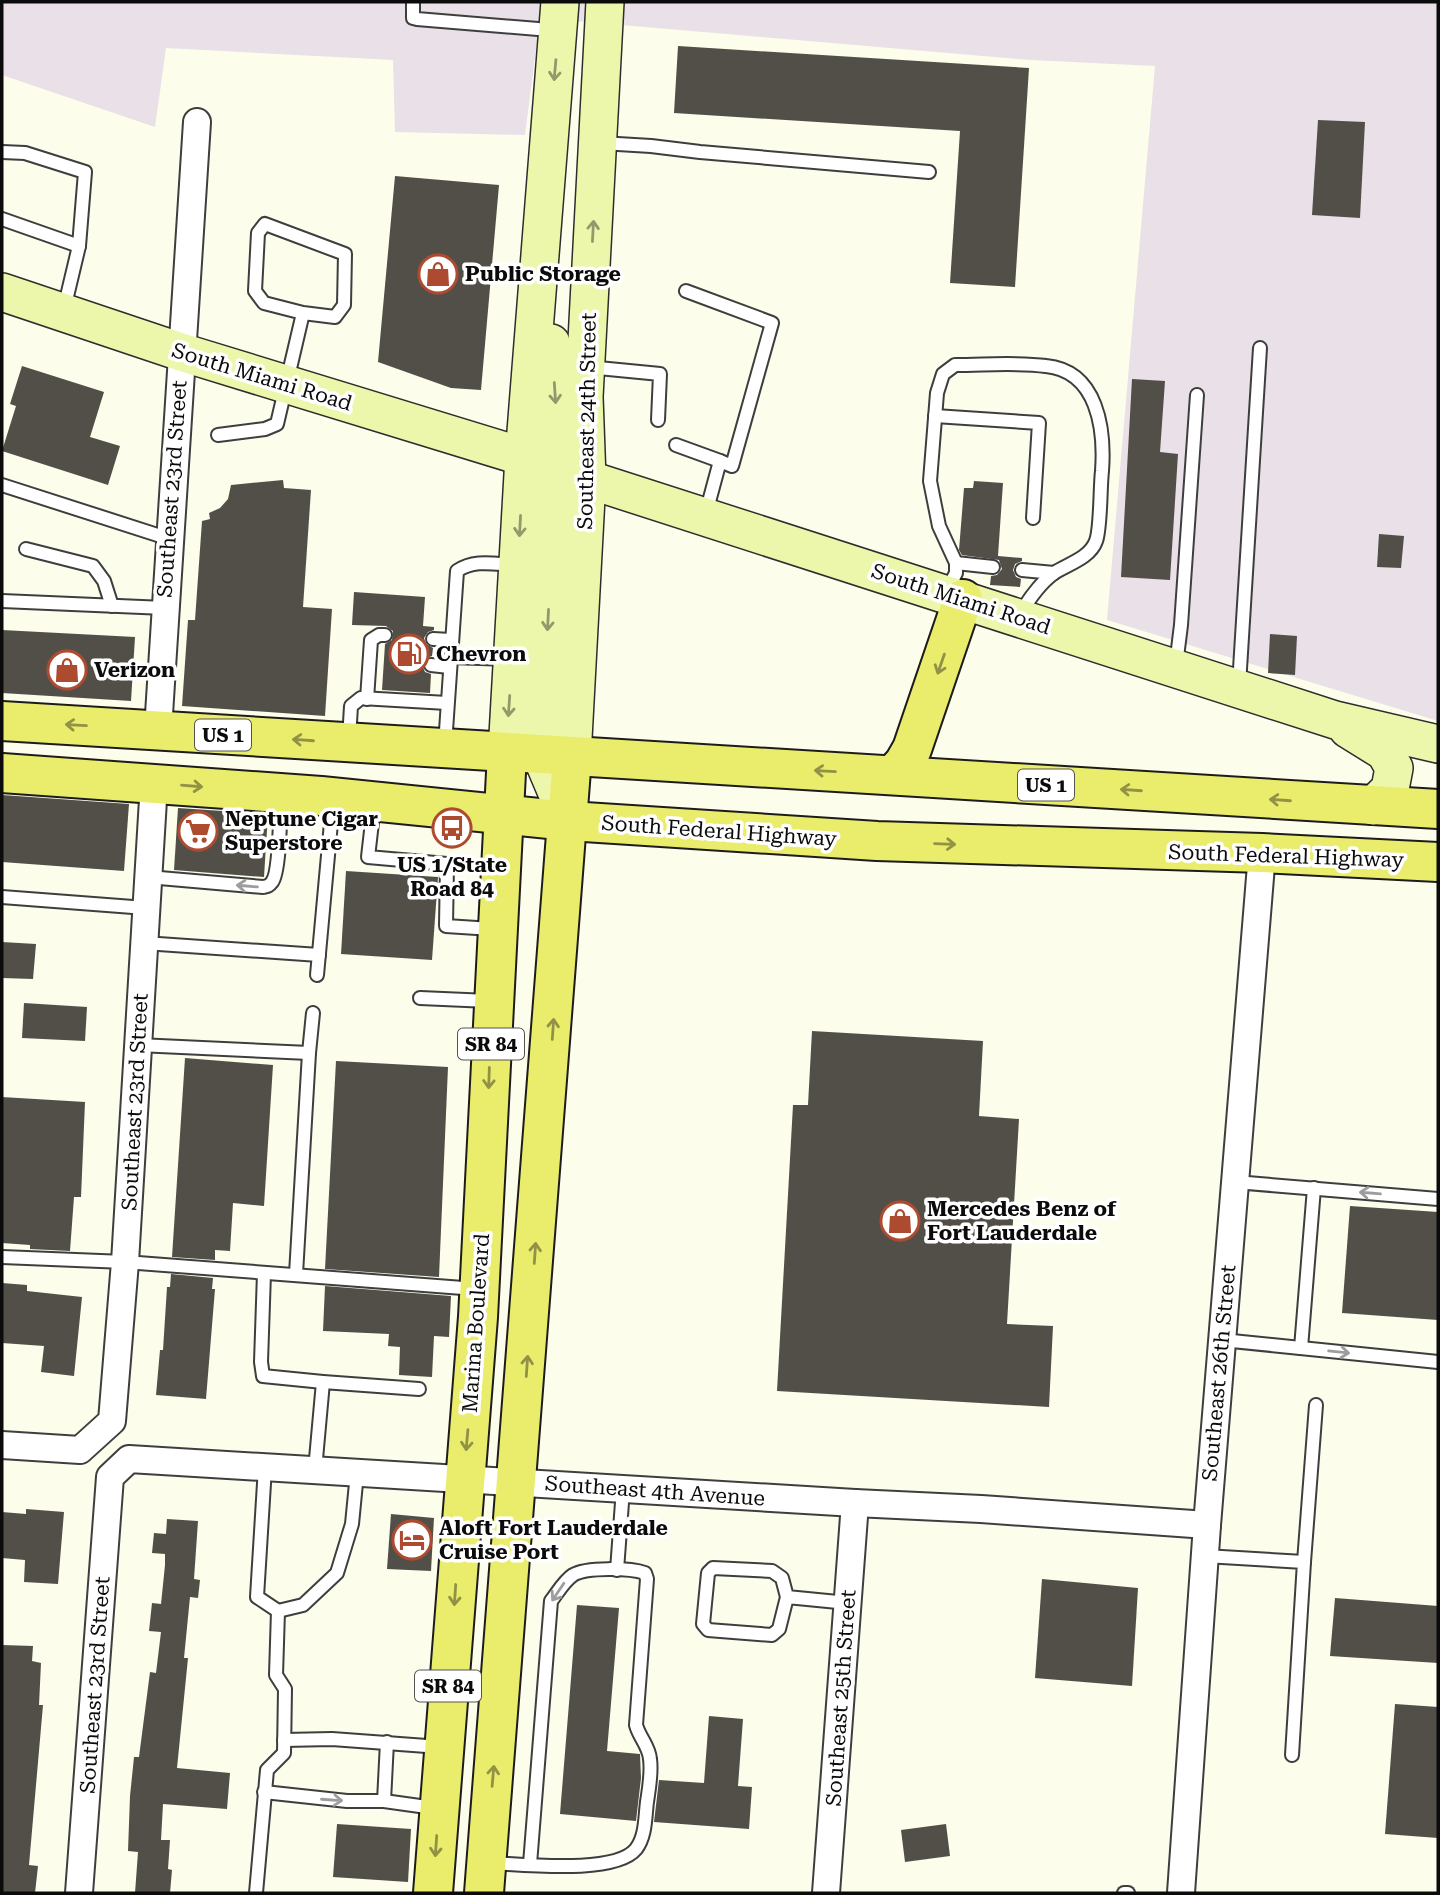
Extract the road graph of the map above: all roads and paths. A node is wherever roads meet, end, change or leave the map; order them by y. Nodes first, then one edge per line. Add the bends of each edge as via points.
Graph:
1 (413, 2) edge
2 (603, 12) edge
3 (549, 15) edge
4 (197, 122) dead end
5 (597, 143) junction
6 (2, 152) edge
7 (547, 161) junction
8 (929, 173) dead end
9 (2, 219) edge
10 (542, 227) junction
11 (79, 246) junction
12 (686, 291) dead end
13 (2, 292) edge
14 (63, 313) junction
15 (303, 313) junction
16 (1260, 348) dead end
17 (181, 352) junction
18 (586, 367) junction
19 (288, 385) junction
20 (1197, 395) dead end
21 (935, 416) junction
22 (658, 420) dead end
23 (218, 435) dead end
24 (676, 445) dead end
25 (524, 457) junction
26 (720, 461) junction
27 (587, 479) junction
28 (2, 485) edge
29 (705, 516) junction
30 (1032, 518) dead end
31 (170, 539) junction
32 (26, 549) dead end
33 (517, 565) junction
34 (993, 567) dead end
35 (1022, 570) dead end
36 (1054, 573) junction
37 (955, 585) junction
38 (2, 601) edge
39 (112, 606) junction
40 (165, 608) junction
41 (1018, 617) junction
42 (385, 635) dead end
43 (433, 639) dead end
44 (451, 640) junction
45 (512, 660) junction
46 (370, 662) junction
47 (384, 662) dead end
48 (450, 662) junction
49 (431, 665) dead end
50 (1176, 668) junction
51 (1239, 689) junction
52 (368, 699) junction
53 (447, 703) junction
54 (1335, 720) junction
55 (2, 721) edge
56 (158, 730) junction
57 (349, 743) junction
58 (1438, 744) edge
59 (444, 749) junction
60 (540, 755) junction
61 (2, 773) edge
62 (893, 775) junction
63 (154, 783) junction
64 (281, 793) junction
65 (334, 797) junction
66 (374, 802) junction
67 (1373, 806) junction
68 (1438, 809) edge
69 (502, 815) junction
70 (569, 821) junction
71 (1262, 853) junction
72 (1438, 862) edge
73 (148, 877) junction
74 (2, 897) edge
75 (146, 908) junction
76 (496, 930) junction
77 (144, 943) junction
78 (319, 955) junction
79 (317, 975) dead end
80 (420, 998) dead end
81 (493, 1001) junction
82 (313, 1013) dead end
83 (138, 1045) junction
84 (309, 1053) junction
85 (1235, 1182) junction
86 (1314, 1188) junction
87 (1438, 1199) edge
88 (2, 1257) edge
89 (125, 1262) junction
90 (264, 1273) junction
91 (296, 1274) junction
92 (480, 1289) junction
93 (1222, 1340) junction
94 (1301, 1348) junction
95 (1438, 1362) edge
96 (323, 1382) junction
97 (419, 1389) dead end
98 (1316, 1405) dead end
99 (2, 1445) edge
100 (265, 1467) junction
101 (316, 1470) junction
102 (356, 1473) junction
103 (110, 1477) joint
104 (464, 1478) junction
105 (517, 1483) junction
106 (623, 1489) junction
107 (855, 1503) junction
108 (1207, 1525) junction
109 (1205, 1556) junction
110 (1304, 1562) junction
111 (617, 1570) junction
112 (787, 1597) junction
113 (848, 1603) junction
114 (278, 1611) junction
115 (284, 1740) junction
116 (387, 1742) junction
117 (444, 1747) junction
118 (1292, 1755) dead end
119 (264, 1792) junction
120 (384, 1801) junction
121 (439, 1809) junction
122 (530, 1864) junction
123 (485, 1878) edge
124 (79, 1893) edge
125 (256, 1893) edge
126 (433, 1893) edge
127 (827, 1893) edge
128 (1181, 1893) edge

1 - 3 lane via 416,19
2 - 5 street, Southeast 24th Street
3 -> 7 street
4 - 17 street, Southeast 23rd Street
5 - 7 street via 583,161 572,165
5 - 8 lane
18 -> 5 street, Southeast 24th Street
6 - 11 lane via 25,153 86,172
7 - 10 street
9 - 11 lane
10 - 25 street
10 -> 60 street via 557,419
11 - 14 lane
12 - 26 lane via 772,323 732,466
13 - 14 street, South Miami Road
14 - 17 street, South Miami Road
15 - 15 lane via 264,303 255,291 258,233 265,224 345,254 340,311 335,317
15 - 19 lane
16 - 51 lane
17 - 19 street, South Miami Road
17 - 31 street, Southeast 23rd Street
18 - 22 lane via 660,374
18 - 27 street, Southeast 24th Street
19 - 23 lane via 277,424
19 - 25 street, South Miami Road
20 - 50 lane
21 - 30 lane via 1039,423
21 - 36 lane via 943,374 955,365 1048,366 1074,374 1092,395 1103,450 1096,542
21 - 37 lane via 930,481
24 - 26 lane
25 -> 33 street, SR 84
26 - 29 lane
27 - 29 street, South Miami Road
27 - 60 street, Southeast 24th Street / SR 84
28 - 31 lane
29 - 37 street, South Miami Road
31 - 40 street, Southeast 23rd Street
32 - 39 lane via 93,566 104,581
33 - 44 lane via 476,562 457,571
33 - 45 street, SR 84
34 - 37 lane
35 - 36 lane
36 - 41 lane
37 - 41 street, South Miami Road
37 -> 62 main road via 912,749
38 - 39 lane
39 - 40 lane
40 - 56 street, Southeast 23rd Street
41 - 50 street, South Miami Road
42 - 46 lane via 372,640
43 - 44 lane
44 - 48 lane
45 - 48 lane
45 -> 60 street, SR 84
46 - 47 lane
46 - 52 lane
48 - 49 lane
48 - 53 lane
50 - 51 street, South Miami Road
51 - 54 street, South Miami Road
52 - 53 lane
52 - 57 lane via 361,698 351,706
53 - 59 lane
54 - 58 street, South Miami Road
54 - 67 street, South Miami Road via 1385,752 1394,768 1390,789
56 -> 55 main road, US 1
57 -> 56 main road, US 1
57 - 59 main road, US 1
59 - 60 main road, US 1
62 -> 60 main road, US 1
60 - 69 main road, Marina Boulevard / SR 84
60 - 70 main road, SR 84
61 - 63 main road, South Federal Highway
67 -> 62 main road, US 1
63 -> 64 main road, South Federal Highway
63 - 73 street, Southeast 23rd Street
64 - 65 main road, South Federal Highway
64 -> 73 lane via 277,866 269,886
65 - 66 main road, South Federal Highway
65 - 78 lane
66 - 69 main road, South Federal Highway
66 - 76 lane via 368,857 447,864 446,926
67 - 68 main road, US 1
67 - 71 main road via 1304,826 1281,836
69 - 70 main road, South Federal Highway
69 - 76 main road, Marina Boulevard / SR 84
70 -> 71 main road, South Federal Highway via 877,841
105 -> 70 main road, SR 84
71 - 72 main road, South Federal Highway
71 - 85 street, Southeast 26th Street
73 - 75 street, Southeast 23rd Street
74 - 75 lane
75 - 77 street, Southeast 23rd Street
76 - 81 main road, Marina Boulevard / SR 84
77 - 78 lane
77 - 83 street, Southeast 23rd Street
78 - 79 lane
80 - 81 lane
81 -> 92 main road, Marina Boulevard / SR 84
82 - 84 lane
83 - 84 lane
83 - 89 street, Southeast 23rd Street
84 - 91 lane
85 - 86 lane
85 - 93 street, Southeast 26th Street
87 -> 86 lane
86 - 94 lane
88 - 89 lane
89 - 90 lane
89 - 99 street, Southeast 23rd Street via 112,1421 80,1450
90 - 91 lane
90 - 96 lane via 264,1376
91 - 92 lane
92 -> 104 main road, Marina Boulevard / SR 84
93 - 94 lane
93 - 108 street, Southeast 26th Street
94 -> 95 lane
96 - 97 lane
96 - 101 lane
98 - 110 lane
100 - 101 street, Southeast 4th Avenue
100 - 103 street, Southeast 4th Avenue via 129,1459
100 - 114 lane via 257,1597
101 - 102 street, Southeast 4th Avenue
102 - 104 street, Southeast 4th Avenue
102 - 114 lane via 352,1524 337,1573 303,1605
103 - 124 street, Southeast 23rd Street
104 - 105 street, Southeast 4th Avenue
104 -> 117 main road, Marina Boulevard / SR 84
105 - 106 street, Southeast 4th Avenue
123 -> 105 main road, SR 84
106 - 107 street, Southeast 4th Avenue
106 - 111 lane
107 - 108 street, Southeast 4th Avenue
107 - 113 street, Southeast 25th Street
108 - 109 street, Southeast 26th Street
109 - 110 lane
109 - 128 street, Southeast 26th Street
110 - 118 lane
111 -> 122 lane via 576,1573 551,1601
111 - 122 lane via 645,1573 647,1579 636,1725 650,1757 643,1832 637,1848 627,1857 599,1864
112 - 112 lane via 782,1578 772,1572 713,1568 708,1573 703,1624 708,1630 772,1635 779,1629
112 - 113 lane
113 - 127 street, Southeast 25th Street
114 - 115 lane via 275,1675 285,1689
115 - 116 lane
115 - 119 lane via 284,1753 267,1770
116 - 117 lane
116 - 120 lane
117 - 121 main road, Marina Boulevard / SR 84
119 -> 120 lane
119 - 125 lane
120 - 121 lane
121 -> 126 main road, Marina Boulevard / SR 84
122 - 123 lane

